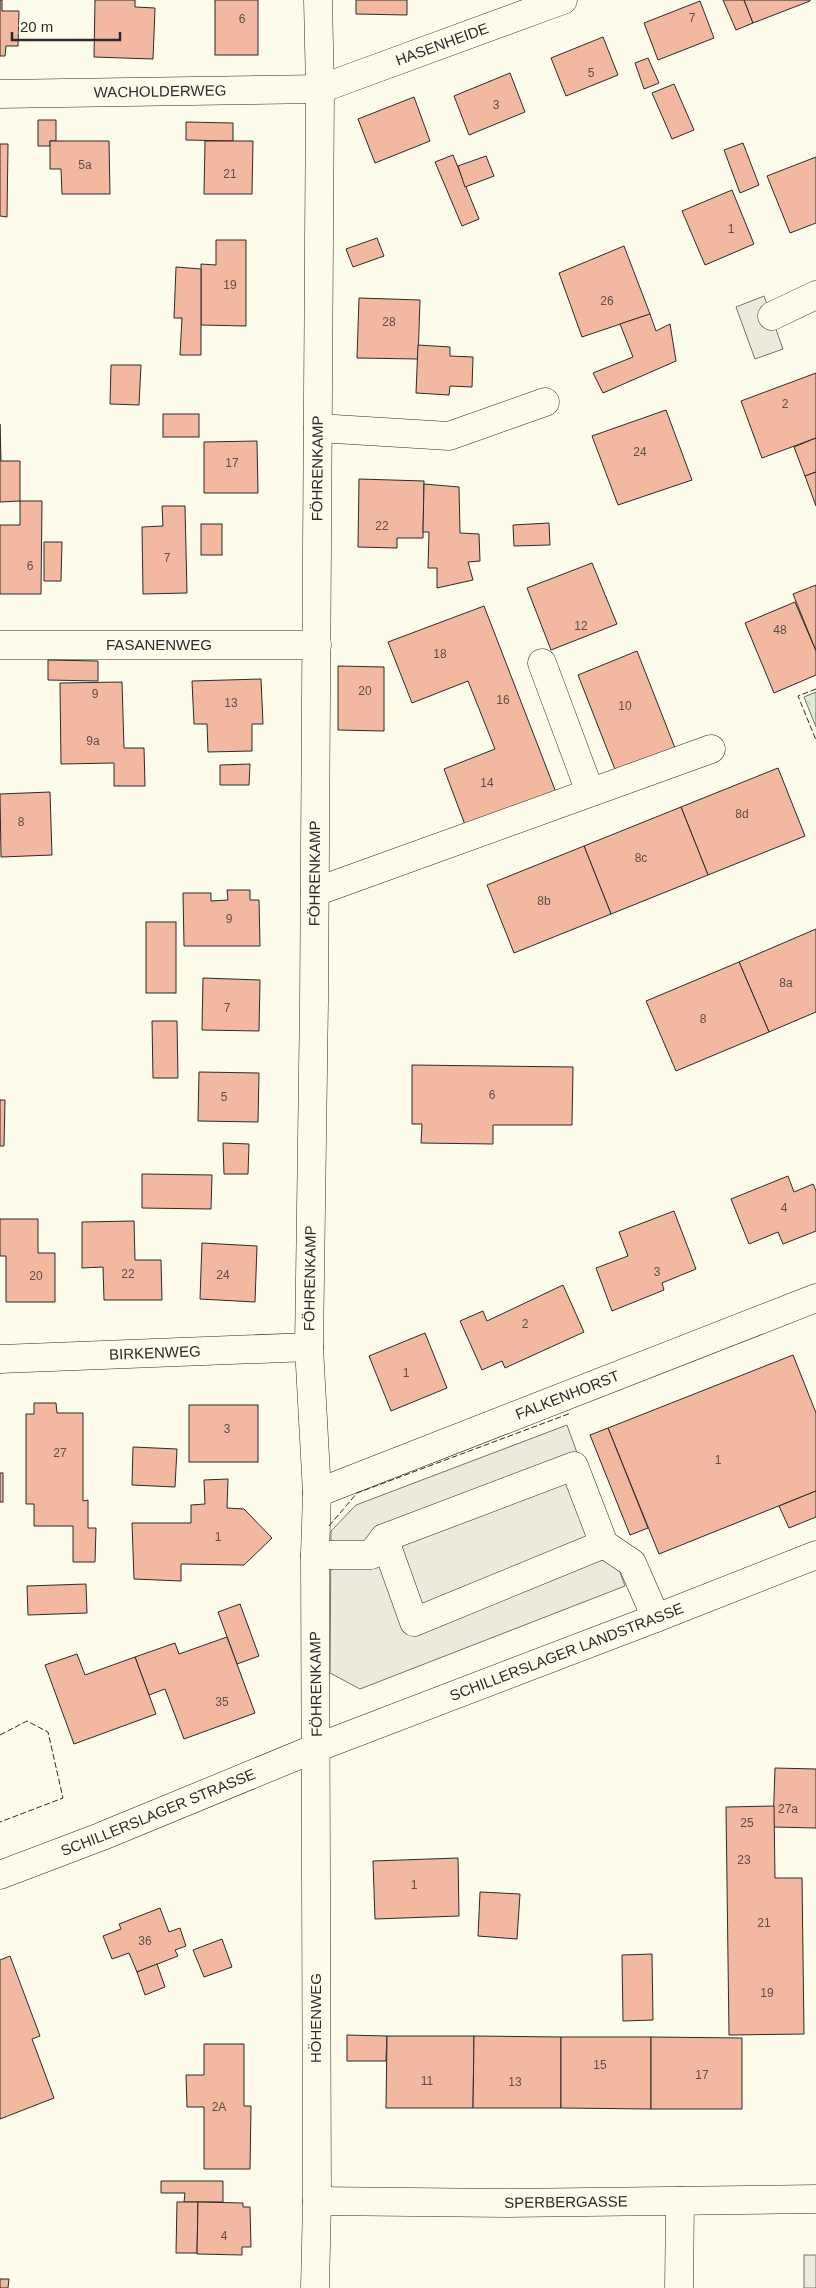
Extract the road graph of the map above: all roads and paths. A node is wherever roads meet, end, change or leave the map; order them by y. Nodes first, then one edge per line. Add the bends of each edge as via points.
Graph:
1 (318, 0) edge
2 (564, 0) edge
3 (320, 89) junction
4 (0, 94) edge
5 (816, 295) edge
6 (772, 316) dead end
7 (545, 402) dead end
8 (318, 428) junction
9 (0, 645) edge
10 (317, 645) junction
11 (542, 663) dead end
12 (711, 749) dead end
13 (590, 792) junction
14 (315, 892) junction
15 (816, 1298) edge
16 (309, 1347) junction
17 (0, 1359) edge
18 (318, 1493) junction
19 (384, 1538) junction
20 (604, 1544) junction
21 (315, 1555) junction
22 (816, 1555) edge
23 (656, 1618) junction
24 (316, 1748) junction
25 (0, 1875) edge
26 (816, 2199) edge
27 (317, 2201) junction
28 (680, 2201) junction
29 (315, 2288) edge
30 (679, 2288) edge

1 - 3 street, FÖHRENKAMP
2 - 3 street, HASENHEIDE
3 - 4 street, WACHOLDERWEG
3 - 8 street, FÖHRENKAMP
5 - 6 street
7 - 8 street via 449,436
8 - 10 street, FÖHRENKAMP
9 - 10 street, FASANENWEG
10 - 14 street, FÖHRENKAMP
11 - 13 street
12 - 13 street
13 - 14 street
14 - 16 street, FÖHRENKAMP
15 - 18 street, FALKENHORST
16 - 17 street, BIRKENWEG
16 - 18 street, FÖHRENKAMP
18 - 21 street, FÖHRENKAMP
19 - 20 street via 574,1466
19 - 20 street via 414,1622
19 - 21 street via 371,1555
20 - 23 street via 632,1563
21 - 24 street, FÖHRENKAMP
22 - 23 street, SCHILLERSLAGER LANDSTRASSE
23 - 24 street, SCHILLERSLAGER LANDSTRASSE
24 - 25 street, SCHILLERSLAGER STRASSE
24 - 27 street, HÖHENWEG
26 - 28 street, SPERBERGASSE
27 - 28 street, SPERBERGASSE
27 - 29 street, HÖHENWEG
28 - 30 street

